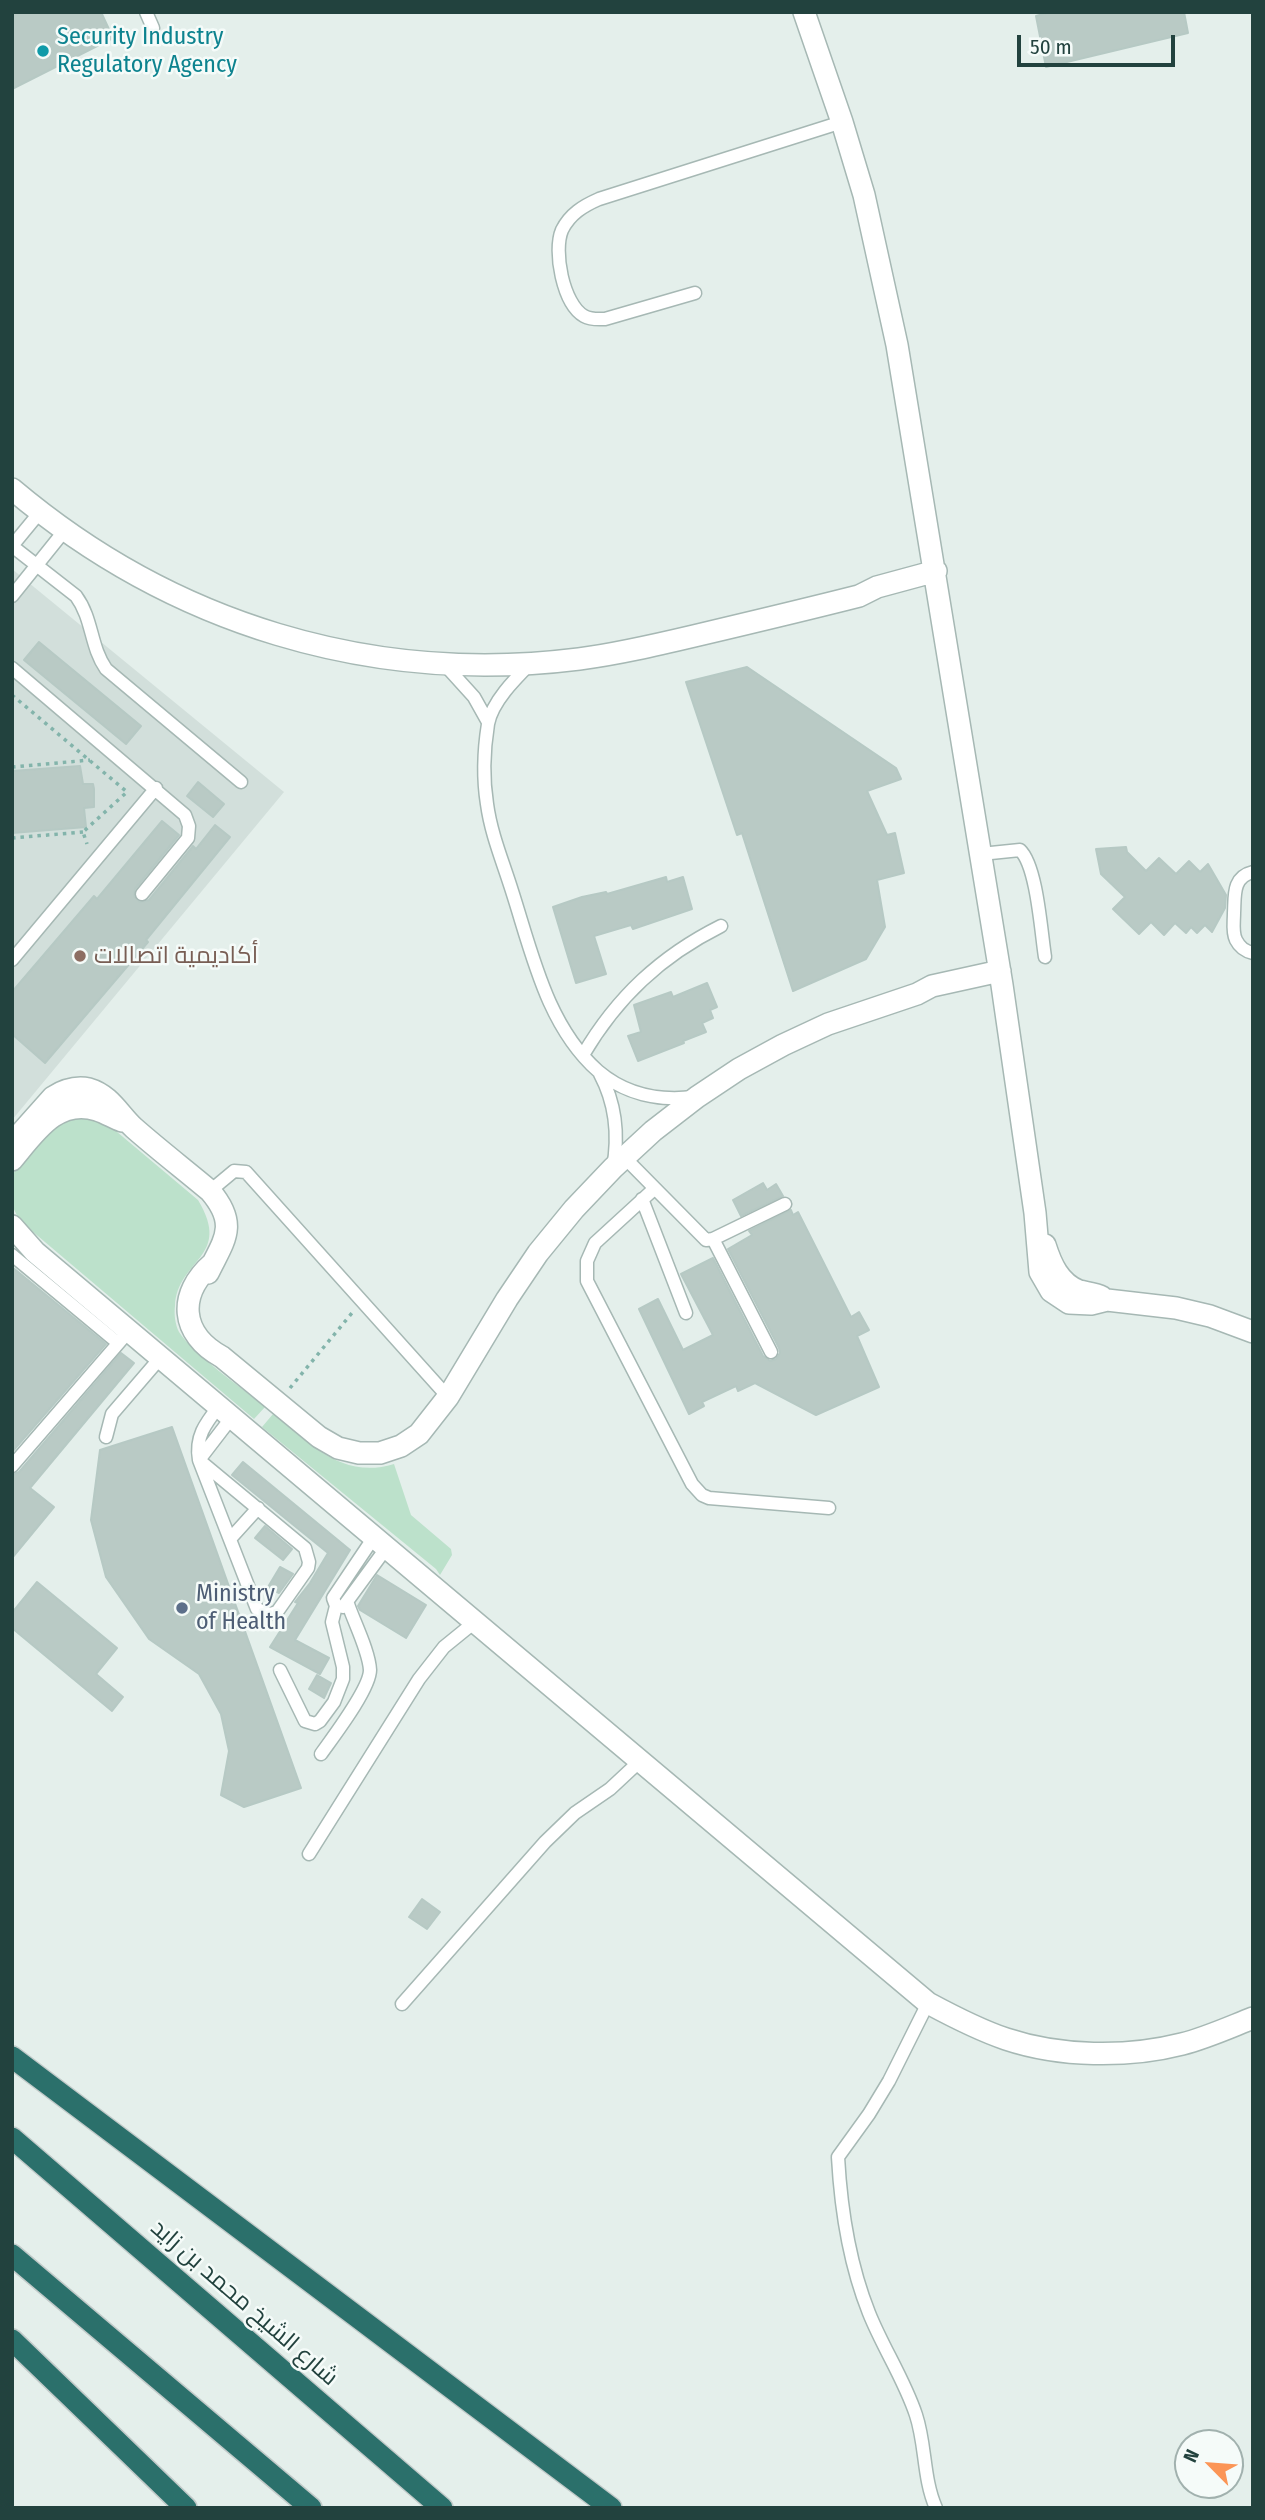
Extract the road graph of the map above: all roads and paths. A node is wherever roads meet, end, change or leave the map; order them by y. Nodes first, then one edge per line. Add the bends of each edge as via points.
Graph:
1 (146, 12) edge
2 (804, 12) edge
3 (153, 28) dead end
4 (842, 122) junction
5 (695, 293) dead end
6 (12, 489) edge
7 (40, 512) junction
8 (65, 530) junction
9 (12, 546) edge
10 (37, 565) junction
11 (937, 578) junction
12 (12, 596) edge
13 (530, 664) junction
14 (445, 665) junction
15 (12, 668) edge
16 (12, 695) edge
17 (488, 722) junction
18 (90, 760) junction
19 (12, 767) edge
20 (241, 782) dead end
21 (156, 788) junction
22 (83, 832) junction
23 (12, 838) edge
24 (981, 854) junction
25 (94, 862) junction
26 (1253, 872) edge
27 (142, 894) dead end
28 (721, 926) dead end
29 (1253, 953) edge
30 (1045, 957) dead end
31 (12, 960) edge
32 (1001, 978) junction
33 (583, 1055) junction
34 (598, 1071) junction
35 (697, 1097) junction
36 (20, 1139) edge
37 (12, 1160) edge
38 (618, 1163) junction
39 (654, 1189) junction
40 (210, 1191) junction
41 (642, 1199) junction
42 (785, 1204) dead end
43 (12, 1226) edge
44 (12, 1239) edge
45 (713, 1239) junction
46 (12, 1255) edge
47 (38, 1262) junction
48 (362, 1300) junction
49 (686, 1313) dead end
50 (1253, 1332) edge
51 (124, 1337) junction
52 (771, 1352) dead end
53 (161, 1357) junction
54 (448, 1397) junction
55 (278, 1404) junction
56 (226, 1412) junction
57 (106, 1437) dead end
58 (199, 1460) junction
59 (12, 1466) edge
60 (258, 1508) junction
61 (829, 1508) dead end
62 (230, 1539) junction
63 (381, 1542) junction
64 (342, 1605) junction
65 (475, 1621) junction
66 (280, 1670) dead end
67 (321, 1754) dead end
68 (640, 1760) junction
69 (309, 1854) dead end
70 (928, 2003) junction
71 (402, 2004) dead end
72 (1253, 2018) edge
73 (12, 2057) edge
74 (12, 2138) edge
75 (12, 2255) edge
76 (12, 2340) edge
77 (186, 2508) edge
78 (311, 2508) edge
79 (442, 2508) edge
80 (611, 2508) edge
81 (936, 2508) edge

1 - 3 lane
2 - 4 street
4 - 5 lane via 599,199 578,211 562,230 558,262 572,302 585,317 606,318
4 - 11 street via 882,270
6 - 7 street
7 - 8 street
7 - 9 lane
8 - 10 lane
8 - 14 street via 122,568 245,625 310,645
9 - 10 lane
10 - 12 lane
10 - 20 lane via 84,606 98,657 106,669
11 - 13 street via 880,598 859,596 648,646
11 - 24 street
13 - 14 street
13 - 17 lane via 506,691
14 - 17 lane via 474,696
15 - 21 lane
16 - 18 path
17 - 33 lane via 485,786 489,819 541,980 558,1019
18 - 19 path
18 - 22 path via 127,792
21 - 25 lane
21 - 27 lane via 185,815 188,838
22 - 23 path
22 - 25 path
24 - 30 lane via 1020,850 1027,857
24 - 32 street
25 - 31 lane
26 - 29 lane via 1236,887 1233,927 1237,943
28 - 33 lane via 673,953 642,979 614,1009
32 - 35 street via 939,995 917,994 828,1024 738,1069
32 - 50 street via 1040,1272 1051,1291 1080,1305 1107,1300 1176,1308
33 - 34 lane
34 - 35 lane via 651,1097
34 - 38 lane via 614,1111
35 - 38 street
36 - 37 street
36 - 40 street via 60,1092 77,1088 98,1093
38 - 39 lane
38 - 54 street via 538,1253
39 - 41 lane
39 - 45 lane via 703,1239
40 - 48 lane via 234,1171 246,1172
40 - 55 street via 224,1213 225,1240 221,1252 191,1288 188,1313 196,1336 207,1349
41 - 49 lane
41 - 61 lane via 595,1243 587,1261 587,1281 692,1484 709,1498
42 - 45 lane
43 - 47 street
44 - 47 street
45 - 52 lane
46 - 47 lane
47 - 51 street
48 - 54 lane
48 - 55 path
51 - 53 street
51 - 59 lane
53 - 56 street
53 - 57 lane via 112,1414
54 - 55 street via 419,1434 401,1446 369,1453 338,1448
56 - 58 lane
56 - 63 street
58 - 60 lane
58 - 62 lane
60 - 62 lane
60 - 62 lane via 308,1554 304,1575 277,1612 257,1609
63 - 64 lane
63 - 65 street
64 - 66 lane via 332,1622 343,1679 320,1721 305,1721
64 - 67 lane via 368,1661 369,1676
65 - 68 street
65 - 69 lane via 444,1647 419,1679
68 - 70 street
68 - 71 lane via 560,1827
70 - 72 street via 1008,2040 1094,2053 1181,2044
70 - 81 lane via 889,2081 838,2157 850,2253 870,2315 916,2415
73 - 80 highway
74 - 79 highway, شارع الشيخ محمد بن زايد
75 - 78 highway
76 - 77 highway

